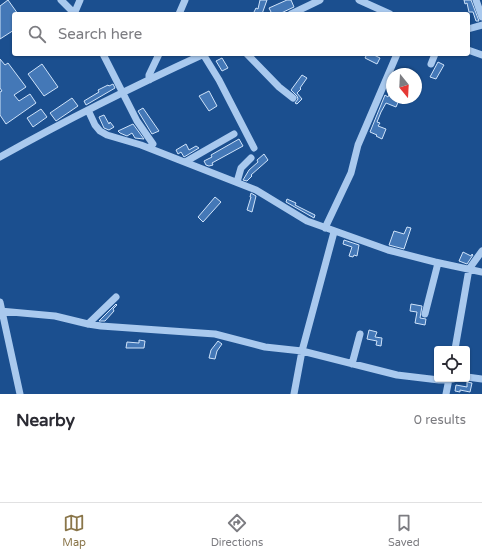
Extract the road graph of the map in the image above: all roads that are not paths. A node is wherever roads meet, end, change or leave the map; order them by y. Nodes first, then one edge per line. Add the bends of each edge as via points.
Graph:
1 (60, 0) edge
2 (80, 0) edge
3 (185, 0) edge
4 (320, 0) edge
5 (358, 0) edge
6 (476, 0) edge
7 (73, 12) edge
8 (76, 12) edge
9 (180, 12) edge
10 (295, 12) edge
11 (385, 12) edge
12 (482, 17) edge
13 (482, 25) edge
14 (470, 28) edge
15 (470, 51) edge
16 (482, 55) edge
17 (104, 56) edge
18 (158, 56) edge
19 (199, 56) edge
20 (204, 56) edge
21 (248, 56) edge
22 (396, 56) edge
23 (434, 56) edge
24 (431, 64) dead end
25 (149, 80) junction
26 (122, 93) junction
27 (294, 98) dead end
28 (88, 110) junction
29 (234, 134) dead end
30 (149, 148) junction
31 (254, 148) dead end
32 (0, 157) edge
33 (251, 158) dead end
34 (185, 162) junction
35 (237, 182) junction
36 (325, 228) junction
37 (334, 232) junction
38 (482, 251) edge
39 (438, 263) junction
40 (469, 269) junction
41 (482, 272) edge
42 (116, 297) dead end
43 (0, 302) edge
44 (1, 311) edge
45 (425, 314) dead end
46 (88, 324) junction
47 (360, 334) dead end
48 (456, 346) edge
49 (302, 351) junction
50 (352, 364) junction
51 (470, 377) edge
52 (434, 379) edge
53 (482, 379) edge
54 (448, 382) edge
55 (20, 394) edge
56 (294, 394) edge
57 (446, 394) edge

1 - 7 street
2 - 8 street
3 - 9 street
4 - 10 street
5 - 11 street
6 - 12 street
13 - 14 street
15 - 16 street
17 - 26 street
18 - 25 street
19 - 25 street
20 - 31 street
21 - 27 street
22 - 36 street via 358,145 351,172
23 - 24 street
25 - 26 street
26 - 28 street
26 - 30 street via 153,144
28 - 30 street via 100,131
28 - 32 street
29 - 34 street
30 - 34 street
33 - 35 street via 241,168
34 - 35 street
35 - 36 street via 256,190 307,221
36 - 37 street
37 - 39 street
37 - 49 street
38 - 40 street
39 - 40 street
39 - 45 street
40 - 41 street
40 - 48 street
42 - 46 street
43 - 44 street
44 - 46 street via 56,316
44 - 55 street
46 - 49 street via 204,333 265,347
47 - 50 street
49 - 50 street
49 - 56 street
50 - 52 street via 403,376
51 - 53 street
54 - 57 street

